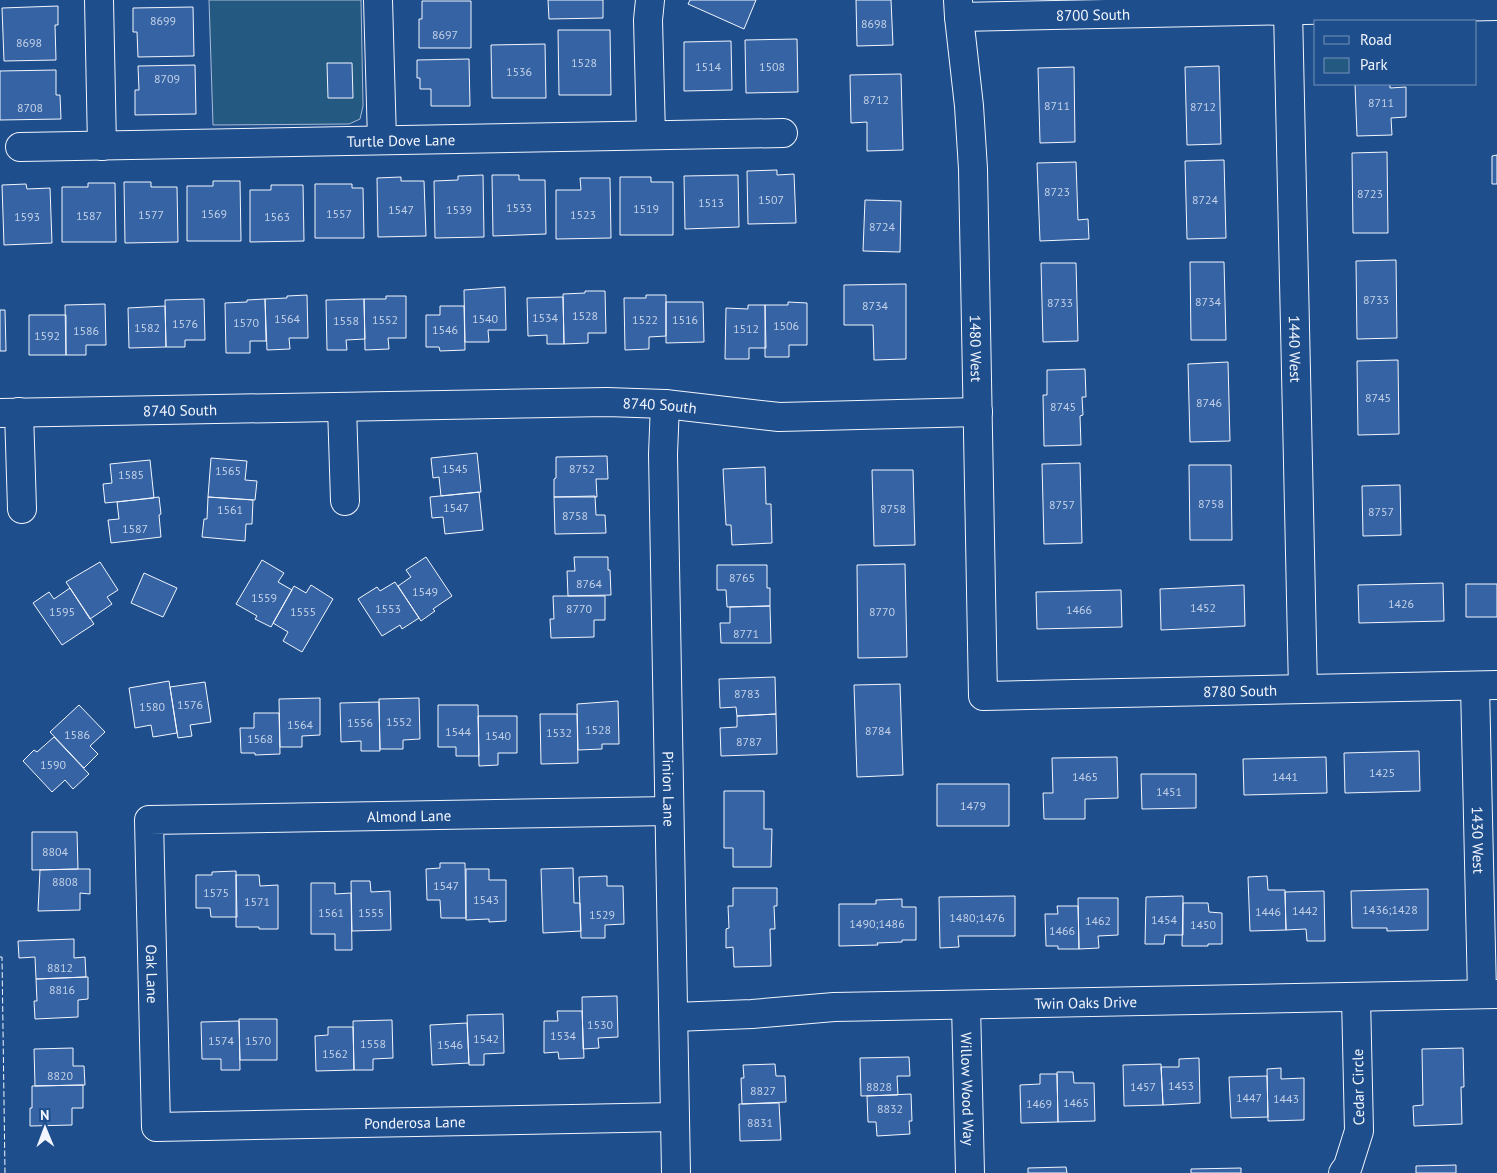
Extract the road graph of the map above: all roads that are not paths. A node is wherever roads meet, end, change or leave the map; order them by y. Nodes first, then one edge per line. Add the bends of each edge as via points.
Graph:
1 (98, 0) edge
2 (378, 0) edge
3 (650, 0) edge
4 (1497, 6) edge
5 (958, 9) edge
6 (1288, 10) junction
7 (783, 133) dead end
8 (651, 135) junction
9 (382, 140) junction
10 (102, 146) junction
11 (20, 147) dead end
12 (665, 404) junction
13 (342, 406) junction
14 (9, 412) edge
15 (978, 412) junction
16 (345, 501) dead end
17 (22, 509) dead end
18 (1486, 686) edge
19 (1303, 689) junction
20 (983, 696) joint
21 (669, 811) junction
22 (149, 820) joint
23 (1489, 994) edge
24 (1356, 997) junction
25 (966, 1005) junction
26 (674, 1017) junction
27 (675, 1117) junction
28 (156, 1127) joint
29 (676, 1173) edge
30 (970, 1173) edge
31 (1344, 1173) edge

1 - 10 street
2 - 9 street
3 - 8 street
4 - 6 street, 8700 South
5 - 6 street, 8700 South
5 - 15 street, 1480 West via 974,169
6 - 19 street, 1440 West
7 - 8 street, Turtle Dove Lane
8 - 9 street, Turtle Dove Lane
9 - 10 street, Turtle Dove Lane
10 - 11 street, Turtle Dove Lane
12 - 13 street, 8740 South
12 - 15 street, 8740 South via 778,417
12 - 21 street, Pinion Lane
13 - 14 street, 8740 South
13 - 16 street
14 - 17 street, 8740 South
15 - 20 street, 1480 West
18 - 19 street, 8780 South
18 - 23 street, 1430 West
19 - 20 street, 8780 South
21 - 22 street, Almond Lane
21 - 26 street, Pinion Lane
22 - 28 street, Oak Lane
23 - 24 street, Twin Oaks Drive
24 - 25 street, Twin Oaks Drive
24 - 31 street, Cedar Circle via 1359,1131
25 - 26 street, Twin Oaks Drive via 834,1007
25 - 30 street, Willow Wood Way
26 - 27 street, Pinion Lane
27 - 28 street, Ponderosa Lane
27 - 29 street, Pinion Lane

